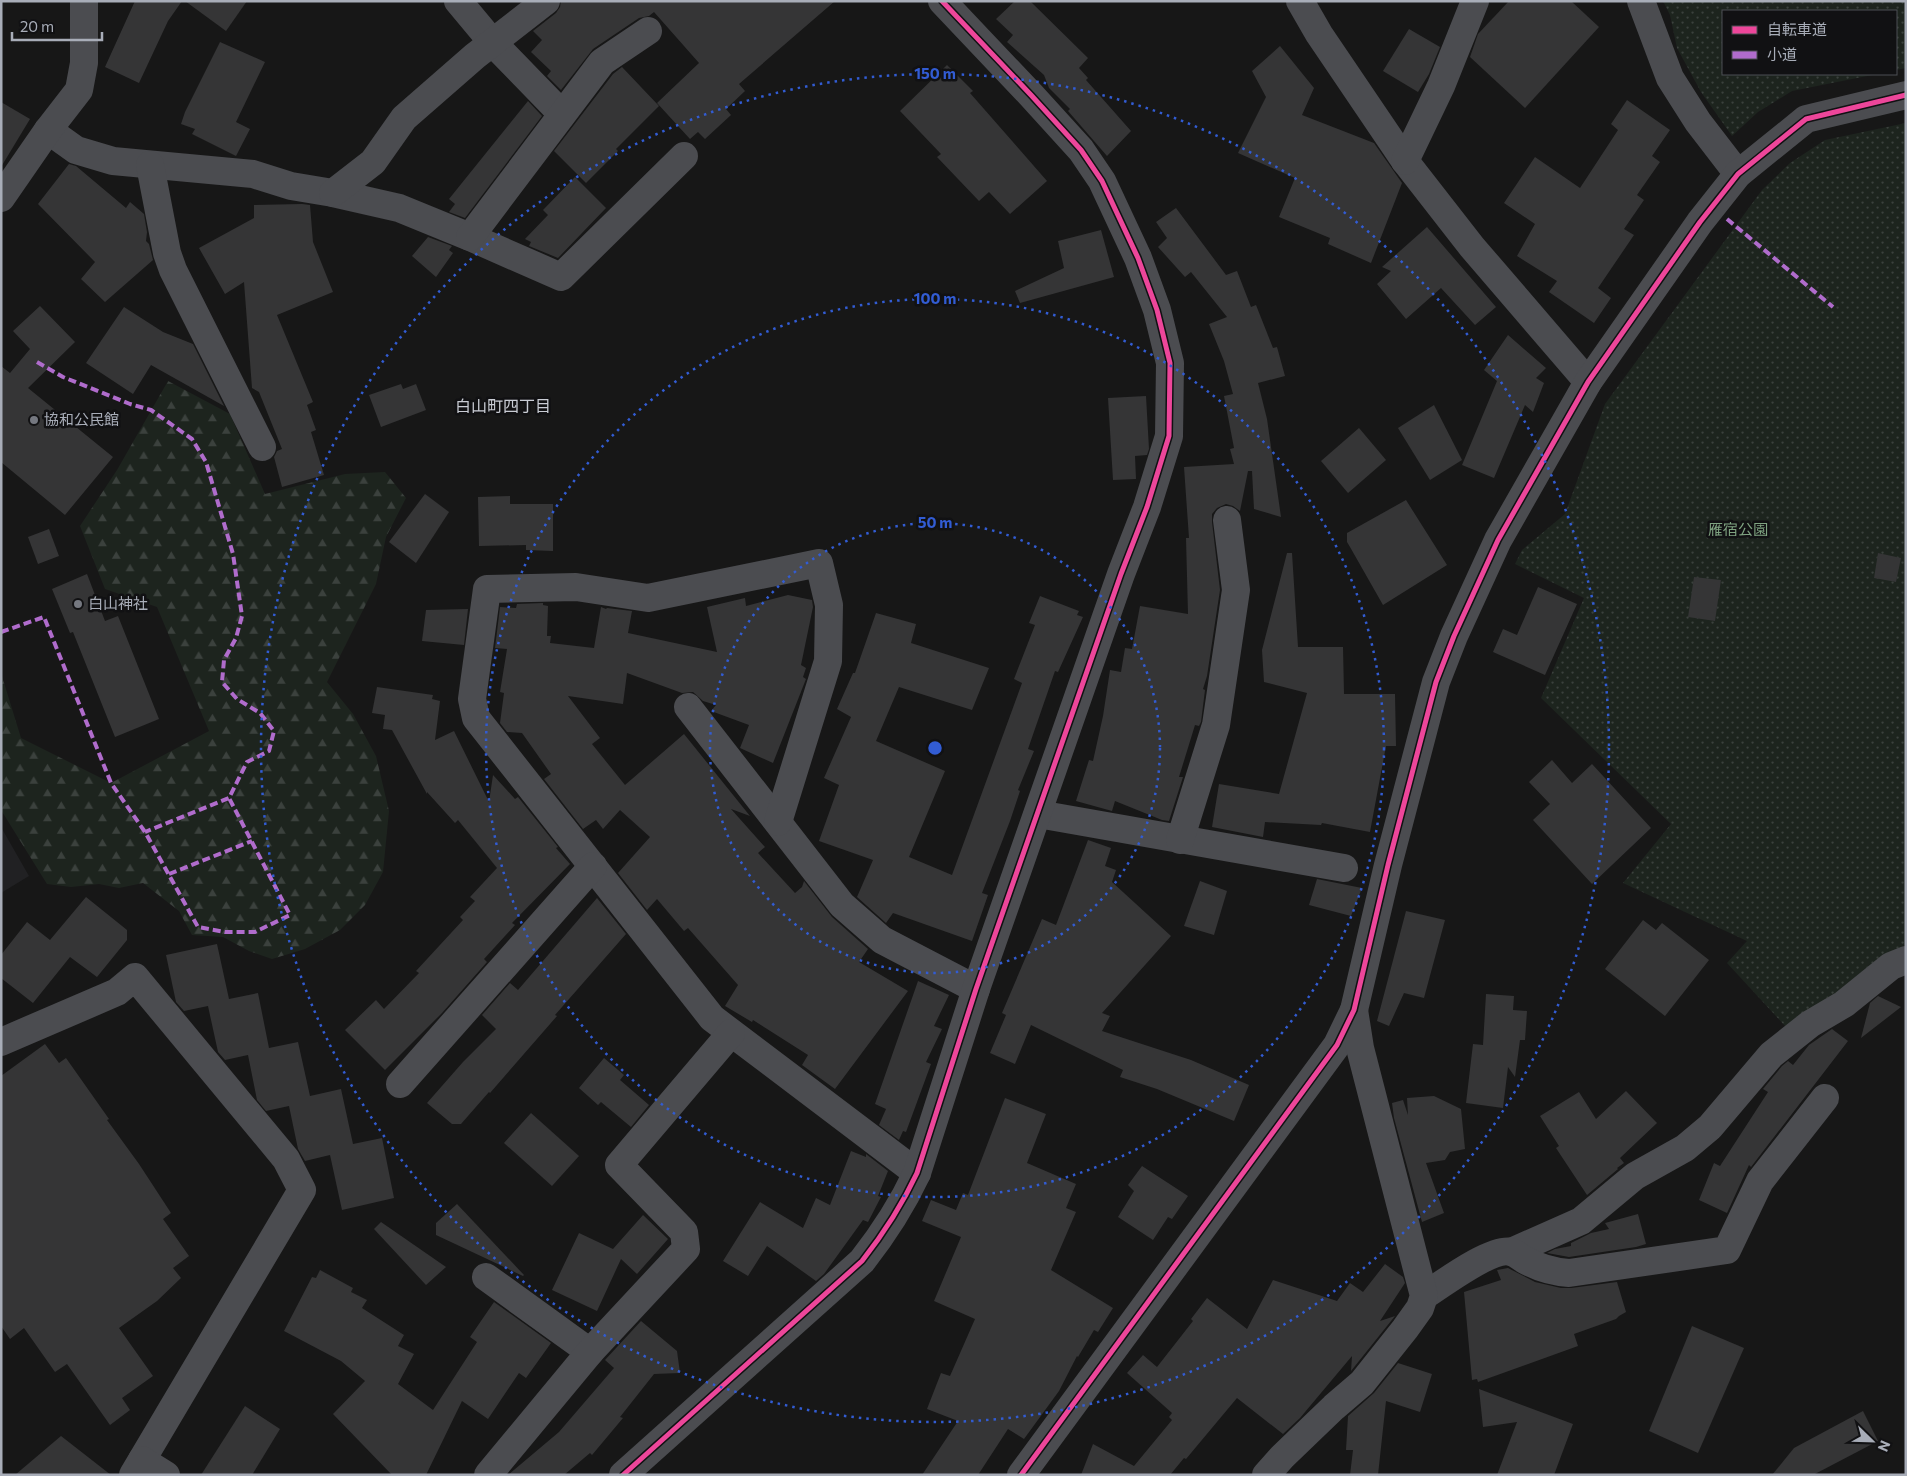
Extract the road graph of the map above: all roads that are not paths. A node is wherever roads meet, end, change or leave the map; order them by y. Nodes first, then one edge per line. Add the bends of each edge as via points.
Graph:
1 (84, 1) edge
2 (458, 1) edge
3 (546, 1) edge
4 (942, 1) edge
5 (1300, 1) edge
6 (1474, 1) edge
7 (1641, 1) edge
8 (648, 31) dead end
9 (493, 43) junction
10 (1906, 95) edge
11 (562, 114) junction
12 (48, 130) junction
13 (684, 156) dead end
14 (1405, 161) junction
15 (150, 165) junction
16 (1738, 174) junction
17 (3, 191) edge
18 (334, 193) junction
19 (470, 237) junction
20 (1588, 382) junction
21 (262, 446) dead end
22 (1227, 520) dead end
23 (688, 707) dead end
24 (1038, 814) junction
25 (778, 822) junction
26 (1180, 840) junction
27 (593, 866) junction
28 (1344, 868) dead end
29 (1906, 960) edge
30 (976, 989) junction
31 (1354, 1010) junction
32 (731, 1033) junction
33 (1, 1042) edge
34 (400, 1084) dead end
35 (1825, 1098) dead end
36 (917, 1173) junction
37 (1511, 1252) junction
38 (486, 1277) dead end
39 (1424, 1296) junction
40 (590, 1352) junction
41 (138, 1467) edge
42 (166, 1475) edge
43 (488, 1475) edge
44 (623, 1475) edge
45 (1021, 1475) edge
46 (1266, 1475) edge

1 - 12 street via 84,63 79,90
2 - 9 street
3 - 9 street
4 - 24 street via 1074,143 1102,181 1141,266 1157,310 1170,363 1169,436
5 - 14 street
6 - 14 street via 1441,86
7 - 16 street via 1670,78 1698,122
8 - 11 street via 602,62
9 - 11 street
9 - 18 street via 404,118 373,162
10 - 16 street via 1806,119
11 - 19 street
12 - 15 street via 76,150 113,162
12 - 17 street
13 - 19 street via 561,277
14 - 20 street via 1472,248
15 - 18 street via 253,174 291,186
15 - 21 street via 173,270
16 - 20 street via 1700,222
18 - 19 street via 399,208
20 - 31 street via 1498,540 1439,675 1388,865
22 - 26 street via 1236,590 1216,725
23 - 25 street
24 - 26 street
24 - 30 street
25 - 27 street via 828,660 829,605 819,563 648,598 576,586 487,589 472,699 476,718
25 - 30 street via 842,904 882,940
26 - 28 street
27 - 32 street via 712,1018
27 - 34 street
29 - 37 street via 1891,966 1844,1004 1810,1024 1771,1055 1710,1127 1685,1148 1635,1176 1581,1222
30 - 36 street
31 - 39 street via 1360,1048
31 - 45 street via 1337,1044
32 - 36 street
32 - 40 street via 619,1165 684,1232 686,1249
33 - 41 street via 117,992 135,977 286,1159 302,1190
35 - 37 street via 1760,1181 1727,1250 1569,1273 1554,1272
36 - 44 street via 884,1233 862,1261
37 - 39 street via 1498,1252 1474,1264
38 - 40 street
39 - 46 street via 1420,1308 1362,1383 1334,1406
40 - 43 street
41 - 42 street

